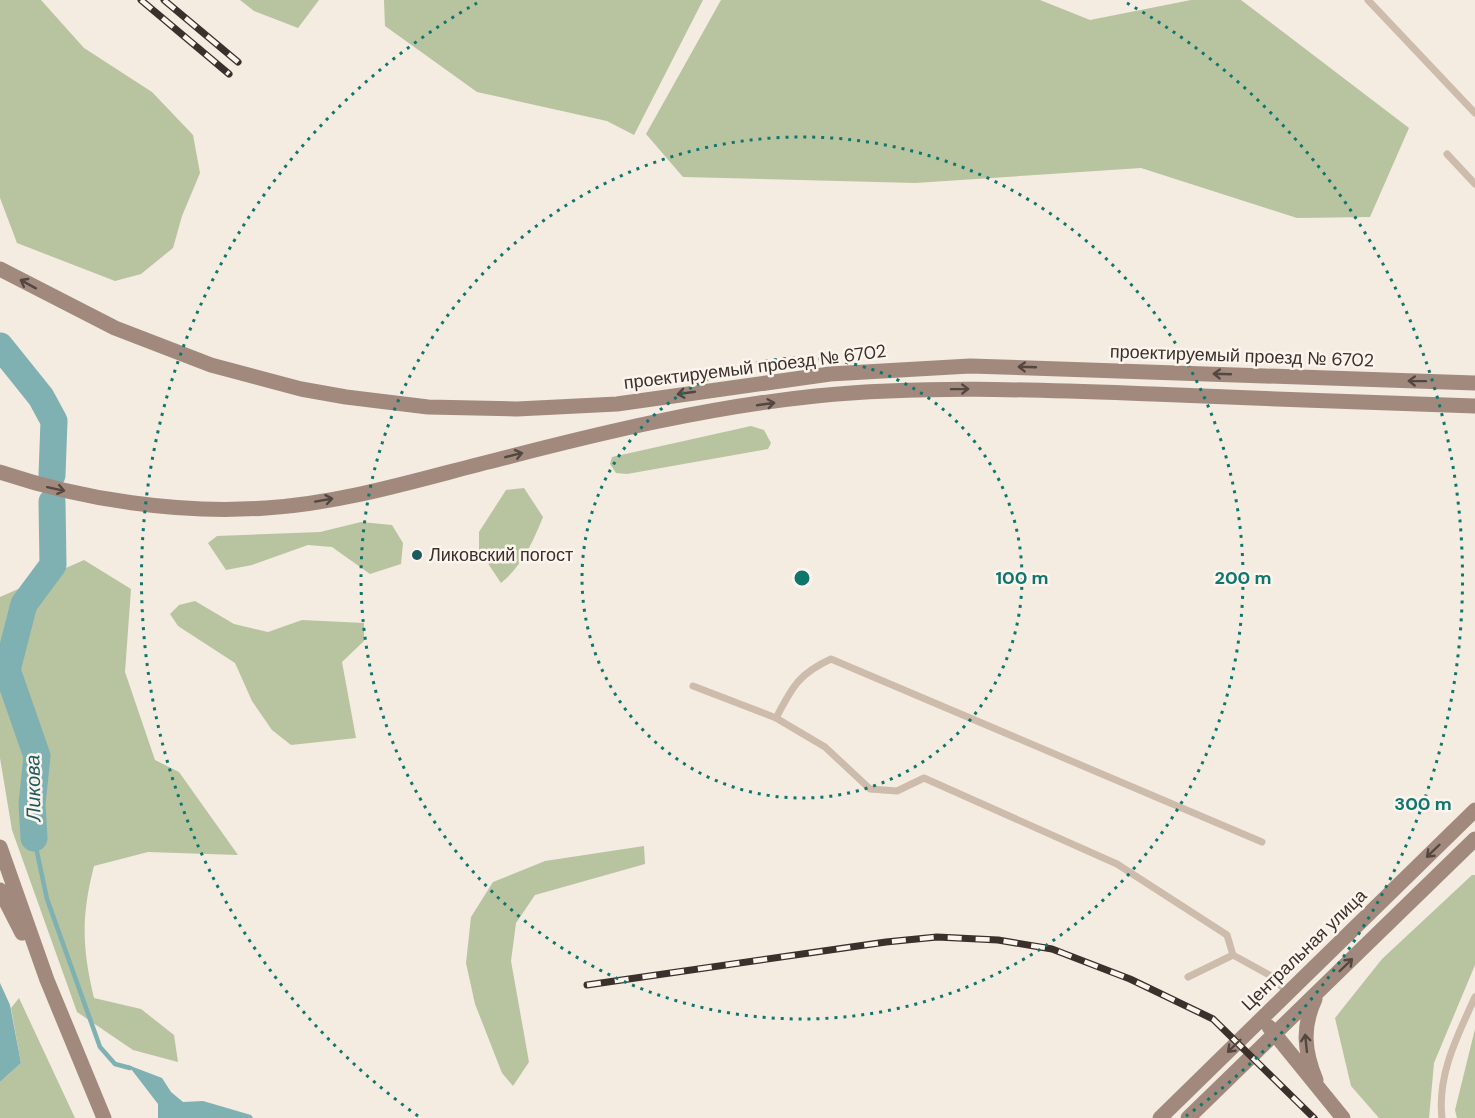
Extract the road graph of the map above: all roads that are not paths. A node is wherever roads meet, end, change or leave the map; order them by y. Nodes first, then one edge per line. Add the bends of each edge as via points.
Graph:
1 (1368, 0) edge
2 (1475, 113) edge
3 (1447, 153) dead end
4 (1475, 184) edge
5 (0, 269) edge
6 (1475, 383) edge
7 (1475, 406) edge
8 (0, 472) edge
9 (693, 686) dead end
10 (776, 718) junction
11 (1475, 810) edge
12 (1262, 842) dead end
13 (1472, 843) edge
14 (0, 847) edge
15 (0, 890) edge
16 (1233, 955) junction
17 (1188, 977) dead end
18 (47, 980) junction
19 (1318, 992) junction
20 (1288, 993) junction
21 (1475, 996) edge
22 (1268, 1012) junction
23 (1274, 1035) junction
24 (1321, 1094) junction
25 (104, 1118) edge
26 (1160, 1118) edge
27 (1188, 1118) edge
28 (1342, 1118) edge
29 (1442, 1118) edge

1 - 2 lane
3 - 4 lane
6 -> 5 main road, проектируемый проезд № 6702 via 970,366 830,374 617,404 517,409 428,407 346,398 255,378 115,328
8 -> 7 main road, проектируемый проезд № 6702 via 45,486 122,500 200,509 266,508 365,493 697,413 846,394 990,388
9 - 10 lane
10 - 12 lane via 795,682 831,659
10 - 16 lane via 825,747 870,789 897,791 924,778 1117,864 1227,935
11 -> 20 main road, Центральная улица
19 -> 13 main road
14 - 18 main road
15 - 18 main road
16 - 17 lane
16 - 20 lane via 1271,976
18 - 25 main road
19 - 23 main road
24 -> 19 main road via 1310,1067 1305,1038 1306,1021
20 - 22 main road, Центральная улица
21 - 29 lane via 1451,1050 1441,1096
22 - 23 main road via 1268,1024
22 -> 26 main road, Центральная улица
23 - 24 main road
23 - 27 main road
24 - 28 main road

